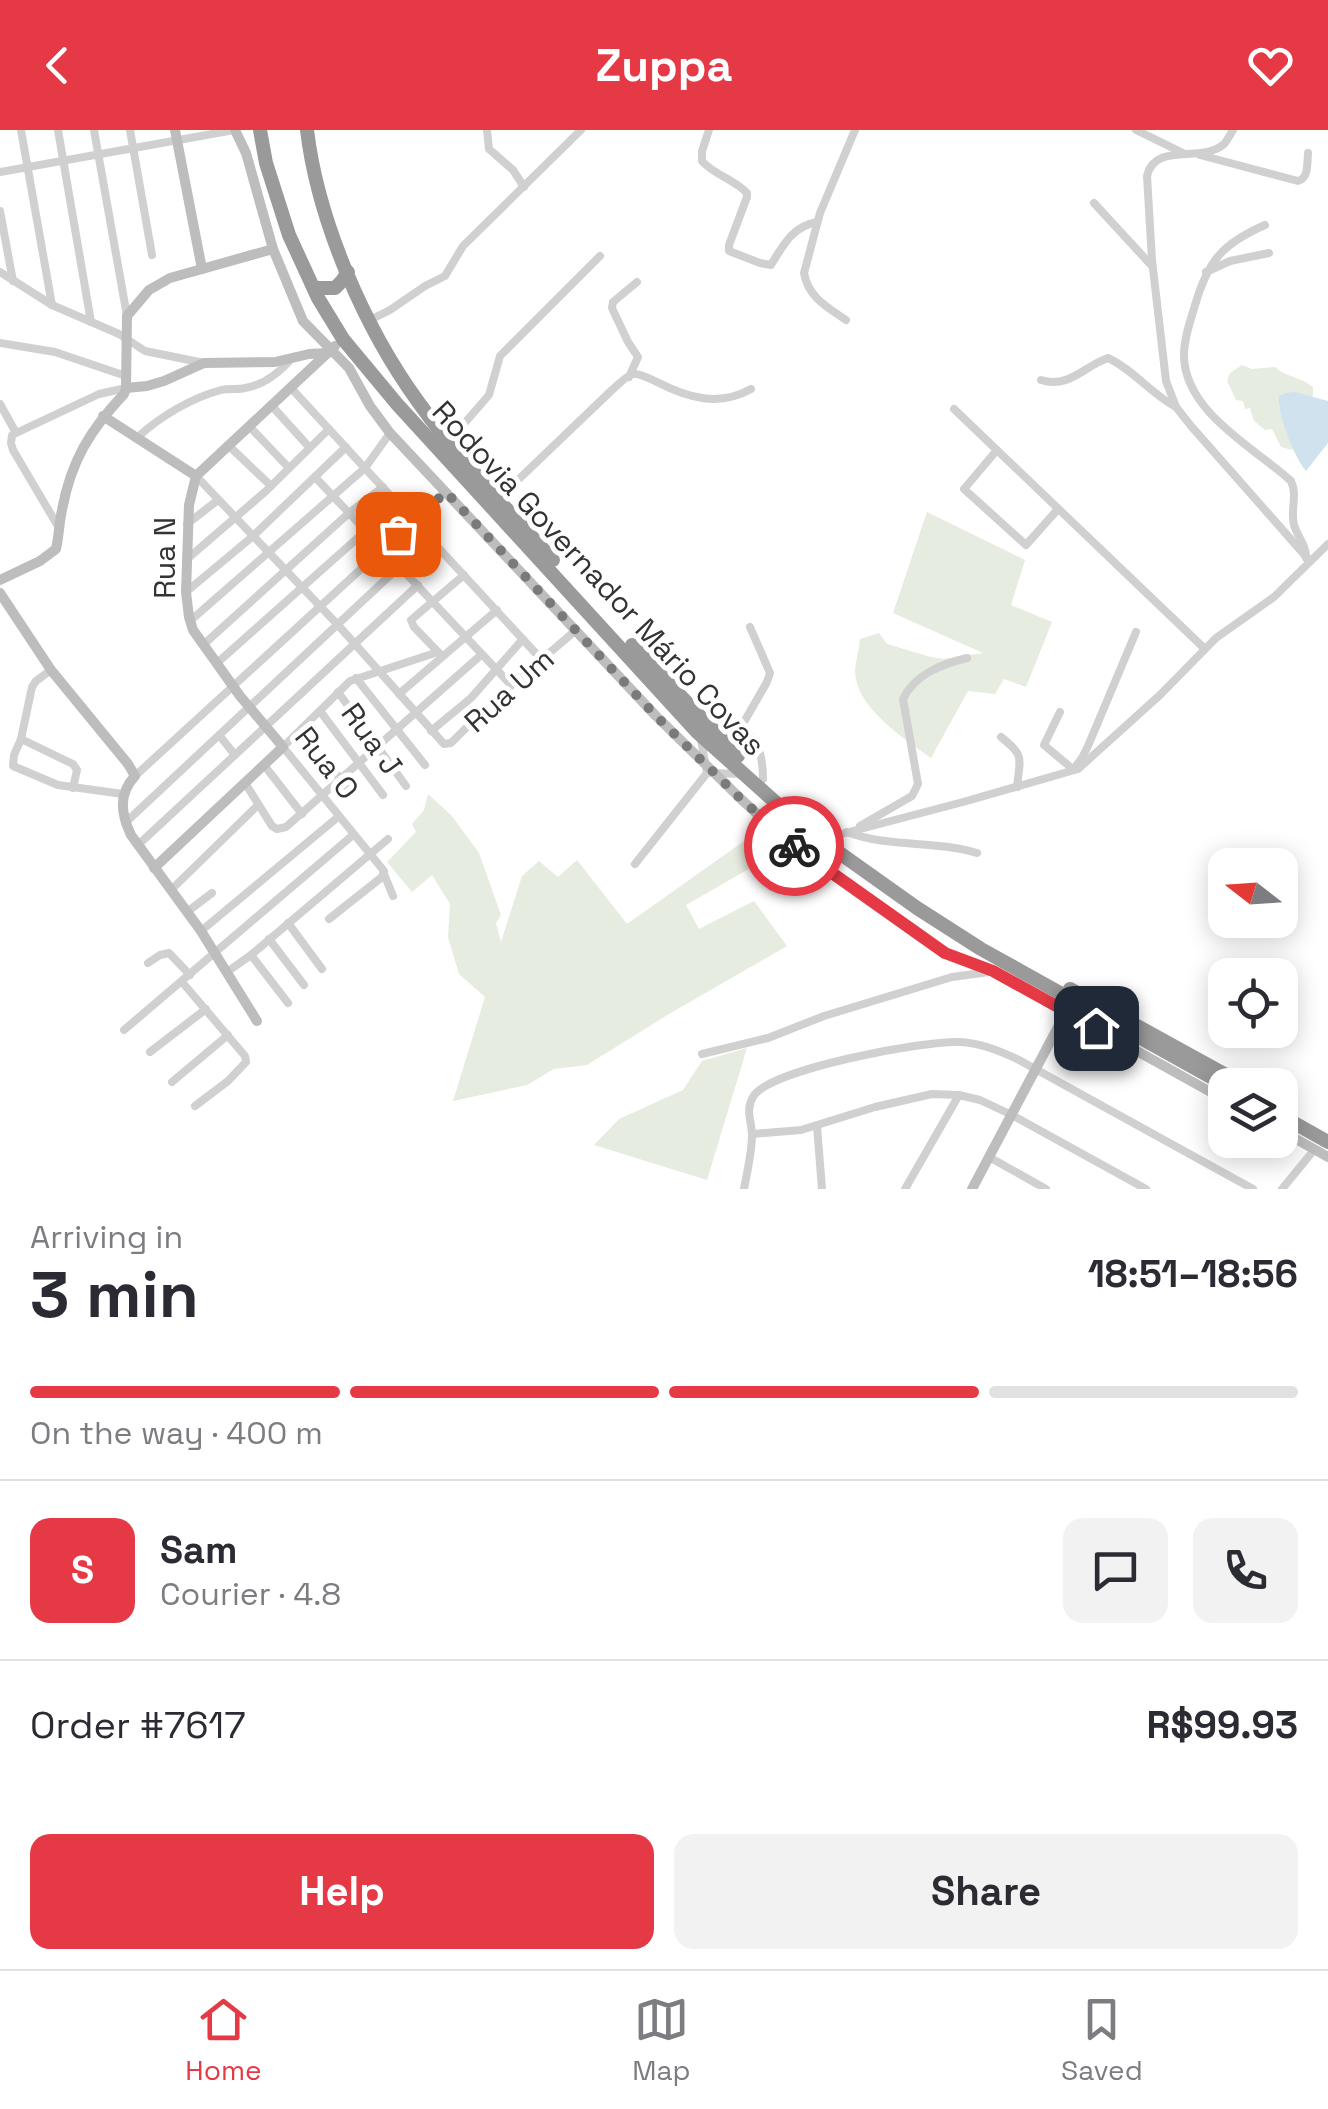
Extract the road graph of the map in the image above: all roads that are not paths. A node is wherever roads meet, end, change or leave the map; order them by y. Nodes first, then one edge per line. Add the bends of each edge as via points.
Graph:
1 (21, 130) edge
2 (58, 130) edge
3 (94, 130) edge
4 (130, 130) edge
5 (235, 130) edge
6 (260, 130) edge
7 (307, 130) edge
8 (486, 130) edge
9 (582, 130) edge
10 (708, 130) edge
11 (855, 130) edge
12 (1136, 130) edge
13 (1233, 130) edge
14 (175, 135) edge
15 (133, 148) junction
16 (1308, 153) dead end
17 (99, 154) junction
18 (1191, 154) junction
19 (64, 162) junction
20 (29, 167) junction
21 (0, 172) edge
22 (524, 188) junction
23 (1094, 203) dead end
24 (0, 211) edge
25 (817, 222) junction
26 (1265, 225) dead end
27 (273, 249) junction
28 (1269, 253) dead end
29 (152, 255) dead end
30 (600, 256) dead end
31 (1152, 266) junction
32 (202, 270) junction
33 (305, 270) junction
34 (0, 272) edge
35 (348, 272) junction
36 (1206, 272) junction
37 (284, 276) junction
38 (13, 281) junction
39 (637, 282) dead end
40 (314, 288) junction
41 (52, 305) junction
42 (127, 316) junction
43 (370, 320) junction
44 (846, 320) dead end
45 (91, 322) junction
46 (128, 339) junction
47 (0, 342) edge
48 (334, 347) junction
49 (292, 358) junction
50 (204, 363) junction
51 (629, 377) junction
52 (1041, 380) dead end
53 (126, 382) junction
54 (291, 388) junction
55 (751, 388) dead end
56 (0, 404) edge
57 (272, 405) junction
58 (1176, 407) junction
59 (954, 408) dead end
60 (104, 416) junction
61 (249, 426) junction
62 (329, 429) junction
63 (15, 432) junction
64 (390, 433) junction
65 (137, 438) junction
66 (450, 441) junction
67 (228, 445) junction
68 (346, 447) junction
69 (308, 448) junction
70 (997, 450) junction
71 (289, 468) junction
72 (365, 468) junction
73 (196, 476) junction
74 (316, 477) junction
75 (271, 486) junction
76 (383, 487) junction
77 (446, 492) junction
78 (333, 495) junction
79 (498, 499) junction
80 (218, 500) junction
81 (398, 503) junction
82 (1058, 509) junction
83 (349, 513) junction
84 (234, 518) junction
85 (414, 520) junction
86 (187, 524) junction
87 (59, 528) junction
88 (365, 530) junction
89 (252, 536) junction
90 (430, 538) junction
91 (1328, 544) edge
92 (382, 548) junction
93 (268, 554) junction
94 (1308, 559) junction
95 (186, 560) junction
96 (400, 567) junction
97 (286, 571) junction
98 (464, 574) junction
99 (0, 580) edge
100 (418, 585) junction
101 (303, 589) junction
102 (186, 592) junction
103 (0, 593) edge
104 (434, 602) junction
105 (321, 607) junction
106 (497, 610) junction
107 (190, 620) junction
108 (338, 624) junction
109 (750, 626) dead end
110 (575, 631) junction
111 (1136, 632) dead end
112 (466, 638) junction
113 (523, 639) junction
114 (355, 644) junction
115 (203, 645) junction
116 (1204, 649) junction
117 (440, 655) junction
118 (481, 655) junction
119 (967, 658) dead end
120 (541, 660) junction
121 (217, 663) junction
122 (51, 670) junction
123 (496, 670) junction
124 (379, 672) junction
125 (356, 678) junction
126 (511, 686) junction
127 (234, 688) junction
128 (338, 692) junction
129 (399, 694) junction
130 (250, 708) junction
131 (320, 711) junction
132 (1060, 712) dead end
133 (415, 713) junction
134 (698, 724) junction
135 (267, 726) junction
136 (740, 728) junction
137 (301, 729) junction
138 (398, 730) junction
139 (431, 732) junction
140 (219, 735) junction
141 (1001, 737) dead end
142 (21, 739) junction
143 (283, 746) junction
144 (378, 746) junction
145 (235, 755) junction
146 (359, 762) junction
147 (264, 765) junction
148 (425, 766) dead end
149 (710, 770) junction
150 (1073, 770) junction
151 (746, 774) junction
152 (135, 776) junction
153 (763, 779) junction
154 (340, 780) junction
155 (245, 783) junction
156 (406, 786) dead end
157 (1017, 786) junction
158 (73, 788) junction
159 (349, 790) dead end
160 (123, 794) junction
161 (384, 795) dead end
162 (322, 797) junction
163 (258, 805) junction
164 (302, 814) junction
165 (338, 816) junction
166 (125, 823) junction
167 (847, 832) junction
168 (352, 834) junction
169 (830, 837) junction
170 (388, 839) dead end
171 (138, 845) junction
172 (977, 853) dead end
173 (369, 854) junction
174 (815, 861) junction
175 (635, 864) dead end
176 (154, 868) junction
177 (383, 871) junction
178 (781, 877) dead end
179 (171, 890) junction
180 (212, 892) dead end
181 (393, 896) dead end
182 (187, 912) junction
183 (329, 919) dead end
184 (288, 924) junction
185 (201, 931) junction
186 (269, 939) junction
187 (215, 953) junction
188 (251, 955) junction
189 (148, 964) dead end
190 (322, 969) dead end
191 (993, 971) junction
192 (227, 972) junction
193 (186, 978) junction
194 (304, 985) dead end
195 (288, 1003) dead end
196 (206, 1009) junction
197 (1066, 1012) junction
198 (257, 1021) dead end
199 (124, 1030) dead end
200 (228, 1036) junction
201 (150, 1052) dead end
202 (702, 1054) dead end
203 (1174, 1058) junction
204 (1036, 1068) junction
205 (1213, 1068) edge
206 (1208, 1076) edge
207 (1185, 1077) junction
208 (172, 1082) dead end
209 (1208, 1090) edge
210 (959, 1095) junction
211 (195, 1106) dead end
212 (1012, 1115) junction
213 (1298, 1115) edge
214 (817, 1126) junction
215 (1298, 1129) edge
216 (1328, 1131) edge
217 (752, 1134) junction
218 (1321, 1146) edge
219 (989, 1157) junction
220 (1328, 1157) edge
221 (744, 1189) edge
222 (822, 1189) edge
223 (905, 1189) edge
224 (972, 1189) edge
225 (1046, 1189) edge
226 (1146, 1189) edge
227 (1253, 1189) edge
228 (1282, 1189) edge

1 - 20 street
2 - 19 street
3 - 17 street
4 - 15 street
5 - 14 street
5 - 27 street
6 - 33 highway, Rodovia Governador Mário Covas
7 - 35 highway, Rodovia Governador Mário Covas
8 - 22 street via 489,149
9 - 22 street
10 - 25 street via 702,161 747,193 730,251 771,264 793,234
11 - 25 street
12 - 18 street
13 - 18 street via 1216,149
14 - 15 street
14 - 32 street
15 - 17 street
15 - 29 street
16 - 18 street via 1298,182
17 - 19 street
17 - 42 street
18 - 31 street via 1157,159 1148,169
19 - 20 street
19 - 45 street
20 - 21 street
20 - 41 street
22 - 43 street via 463,246 445,276
23 - 31 street
24 - 38 street
25 - 44 street via 806,282 818,301
26 - 36 street via 1230,245
27 - 32 street
27 - 37 street
28 - 36 street
30 - 66 street via 500,356 489,395
31 - 58 street via 1166,381
32 - 42 street via 160,283
33 - 37 street
33 - 40 highway, Rodovia Governador Mário Covas
34 - 38 street
35 - 40 highway via 334,288
35 - 43 highway, Rodovia Governador Mário Covas
36 - 94 street via 1185,342 1189,378 1212,416 1291,481 1294,524
37 - 48 street via 304,321
38 - 41 street
39 - 51 street via 612,308 638,357
40 - 48 highway, Rodovia Governador Mário Covas
41 - 45 street
42 - 46 street
43 - 66 highway, Rodovia Governador Mário Covas
45 - 46 street
46 - 50 street via 154,354
46 - 53 street
47 - 53 street via 56,352
48 - 49 street
48 - 54 street
48 - 64 street
48 - 134 highway, Rodovia Governador Mário Covas
49 - 50 street
49 - 65 street via 265,381 208,395
50 - 53 street via 147,386
51 - 55 street via 640,375 701,399
51 - 79 street
52 - 58 street via 1060,383 1108,358
53 - 60 street
53 - 63 street
54 - 57 street
54 - 62 street
56 - 63 street
57 - 61 street
57 - 69 street
58 - 94 street
59 - 70 street
60 - 65 street
60 - 87 street via 75,463
61 - 67 street
61 - 71 street
62 - 68 street
62 - 69 street
63 - 87 street via 13,450
64 - 72 street
64 - 77 street
65 - 73 street
66 - 79 highway, Rodovia Governador Mário Covas
67 - 73 street
67 - 75 street
68 - 72 street
68 - 74 street
69 - 71 street
70 - 82 street
70 - 82 street via 964,489 1026,545
71 - 75 street
72 - 76 street
72 - 78 street
73 - 80 street
73 - 86 street, Rua N
74 - 78 street
74 - 89 street
75 - 84 street
76 - 81 street
76 - 83 street
77 - 85 street
77 - 110 street
78 - 83 street
78 - 93 street
79 - 134 highway, Rodovia Governador Mário Covas
80 - 84 street
80 - 86 street
81 - 85 street
81 - 88 street
82 - 116 street
83 - 88 street
83 - 97 street
84 - 89 street
84 - 95 street
85 - 90 street
85 - 92 street
86 - 95 street, Rua N
87 - 99 street via 53,553
88 - 92 street
88 - 101 street
89 - 93 street
89 - 102 street
90 - 96 street
90 - 98 street
91 - 94 street
92 - 96 street
92 - 105 street
93 - 97 street
93 - 107 street
94 - 116 street via 1274,597
95 - 102 street, Rua N
96 - 100 street
96 - 108 street
97 - 101 street
97 - 115 street
98 - 104 street
98 - 106 street
100 - 104 street
100 - 114 street
101 - 105 street
101 - 121 street
102 - 107 street, Rua N
103 - 122 street
104 - 112 street
104 - 117 street via 411,620
105 - 108 street
105 - 127 street
106 - 112 street
106 - 113 street
107 - 115 street, Rua N
108 - 114 street
108 - 130 street
109 - 136 street via 770,673
110 - 120 street, Rua Um
110 - 149 street
111 - 150 street
112 - 117 street
112 - 118 street
113 - 120 street
113 - 123 street
114 - 124 street
114 - 135 street
115 - 121 street, Rua N
116 - 150 street
117 - 124 street
117 - 129 street
118 - 123 street
118 - 133 street
119 - 167 street via 927,673 903,699 918,784 912,796
120 - 126 street, Rua Um
121 - 127 street, Rua N
122 - 142 street via 32,687
122 - 152 street
123 - 126 street
123 - 139 street
124 - 125 street
124 - 129 street
125 - 128 street
125 - 138 street
126 - 139 street, Rua Um via 451,743
127 - 130 street, Rua O
127 - 152 street
128 - 131 street
128 - 144 street, Rua J
129 - 133 street
130 - 135 street, Rua O
130 - 140 street
131 - 137 street
131 - 146 street
132 - 150 street via 1044,745
133 - 138 street
133 - 139 street
134 - 136 street via 718,720
134 - 149 street
134 - 151 highway, Rodovia Governador Mário Covas
134 - 153 highway, Rodovia Governador Mário Covas
135 - 143 street, Rua O
135 - 145 street
136 - 153 street via 761,750
137 - 143 street
137 - 154 street
138 - 144 street
138 - 148 street
140 - 145 street
140 - 166 street
141 - 157 street via 1020,756
142 - 158 street via 72,764
142 - 158 street via 14,766
143 - 147 street
143 - 162 street, Rua O
144 - 146 street
144 - 156 street, Rua J
145 - 171 street
146 - 154 street
146 - 161 street
147 - 155 street
147 - 164 street
149 - 151 street
149 - 174 street
149 - 175 street
150 - 157 street
151 - 203 highway, Rodovia Governador Mário Covas via 814,836 917,908
152 - 160 street
153 - 169 highway, Rodovia Governador Mário Covas
154 - 159 street
154 - 162 street
155 - 163 street
155 - 176 street
157 - 167 street
158 - 160 street
160 - 166 street
162 - 164 street
162 - 165 street, Rua O
163 - 164 street via 274,828
163 - 179 street
165 - 168 street, Rua O
165 - 185 street
166 - 171 street
167 - 169 street
167 - 172 street
168 - 173 street, Rua O
168 - 187 street
169 - 205 highway, Rodovia Governador Mário Covas via 964,929
170 - 173 street
171 - 176 street
173 - 177 street, Rua O
173 - 184 street
174 - 178 street
174 - 191 street via 938,949
176 - 179 street
177 - 181 street
177 - 183 street
179 - 182 street
180 - 182 street
182 - 185 street
184 - 186 street
184 - 190 street
185 - 187 street
186 - 188 street
186 - 194 street
187 - 192 street
187 - 193 street
188 - 192 street
188 - 195 street
189 - 193 street via 169,953
191 - 197 street
191 - 202 street via 952,977
192 - 198 street
193 - 196 street
193 - 199 street
196 - 200 street
196 - 201 street
197 - 204 street
197 - 207 street
200 - 208 street
200 - 211 street via 246,1062
203 - 206 highway, Rodovia Governador Mário Covas
203 - 207 highway
204 - 212 street
204 - 217 street via 967,1042 868,1055 763,1086 750,1103
204 - 227 street
207 - 209 street
210 - 212 street
210 - 214 street via 918,1096
210 - 223 street
212 - 219 street
212 - 226 street
213 - 216 highway
214 - 217 street
214 - 222 street
215 - 218 highway
217 - 221 street
218 - 220 street
218 - 228 street
219 - 224 street
219 - 225 street

